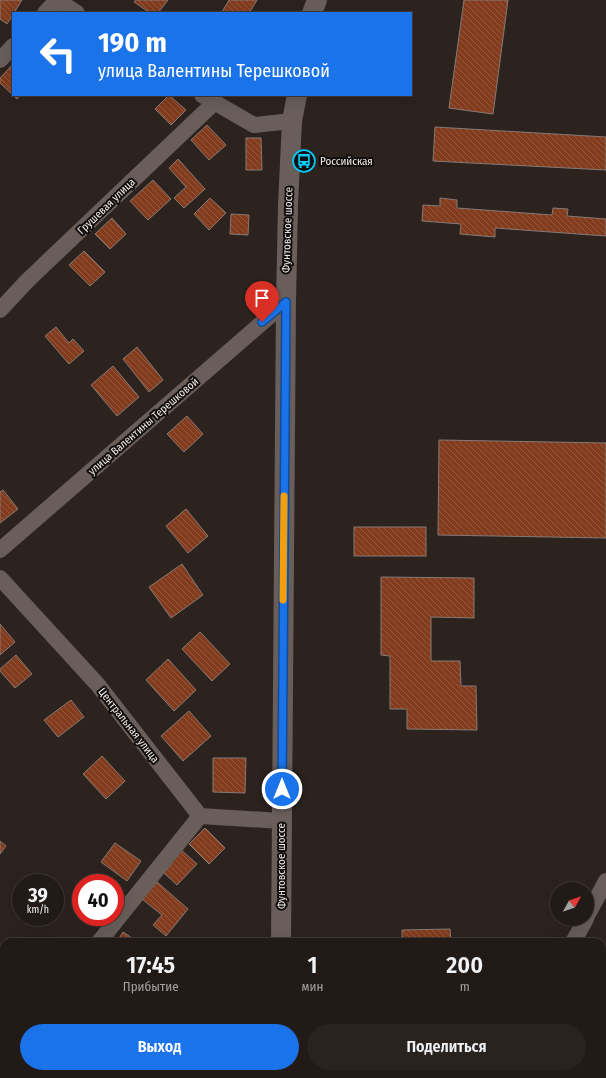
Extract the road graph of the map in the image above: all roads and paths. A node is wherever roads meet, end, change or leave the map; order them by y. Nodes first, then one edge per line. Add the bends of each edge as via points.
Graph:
1 (57, 0) edge
2 (317, 0) edge
3 (46, 12) edge
4 (75, 12) edge
5 (312, 12) edge
6 (12, 47) edge
7 (0, 60) edge
8 (297, 96) edge
9 (208, 99) edge
10 (292, 121) junction
11 (286, 302) junction
12 (0, 310) edge
13 (0, 550) edge
14 (0, 578) edge
15 (200, 816) junction
16 (281, 821) junction
17 (606, 881) edge
18 (594, 903) edge
19 (582, 926) edge
20 (102, 938) edge
21 (281, 938) edge
22 (575, 938) edge

1 - 3 street
1 - 4 street
2 - 5 street
6 - 7 street
8 - 10 street, Фунтовское шоссе
9 - 10 street via 254,125
9 - 12 street, Грушевая улица
10 - 11 street, Фунтовское шоссе
11 - 13 street, улица Валентины Терешковой
11 - 16 street, Фунтовское шоссе
14 - 15 street, Центральная улица via 98,685
15 - 16 street
15 - 20 street
16 - 21 street, Фунтовское шоссе
17 - 18 street
19 - 22 street

